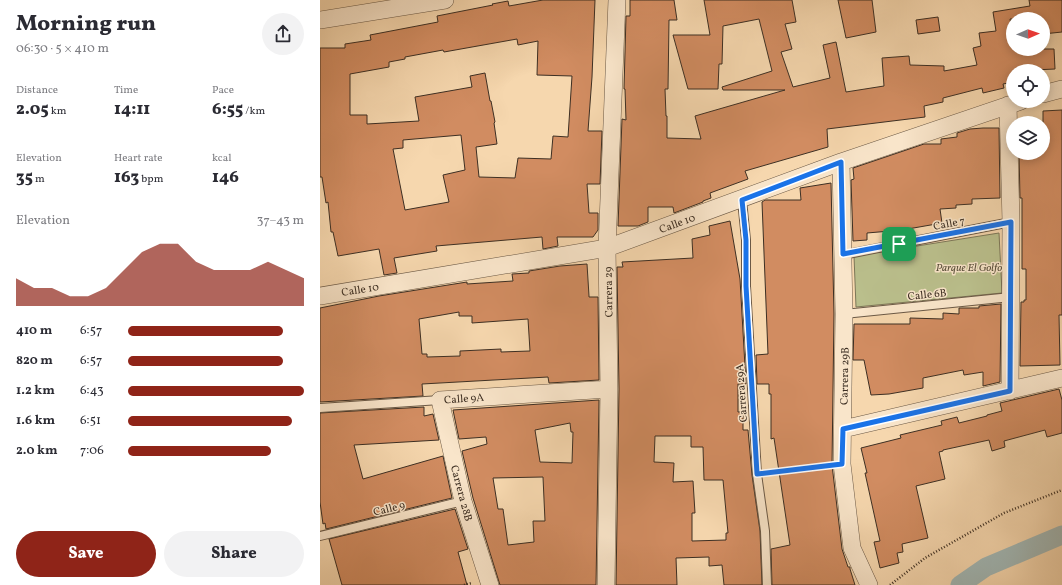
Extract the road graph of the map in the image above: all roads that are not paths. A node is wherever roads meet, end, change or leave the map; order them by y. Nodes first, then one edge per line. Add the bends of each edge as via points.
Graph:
1 (445, 0) edge
2 (616, 0) edge
3 (320, 20) edge
4 (1062, 89) edge
5 (1050, 92) edge
6 (1006, 106) edge
7 (1014, 108) edge
8 (841, 162) junction
9 (742, 200) junction
10 (1011, 222) junction
11 (607, 248) junction
12 (843, 254) junction
13 (320, 296) edge
14 (1011, 297) junction
15 (844, 314) junction
16 (1062, 378) edge
17 (609, 389) junction
18 (1010, 391) junction
19 (440, 400) junction
20 (320, 408) edge
21 (843, 429) junction
22 (463, 501) junction
23 (320, 536) edge
24 (490, 585) edge
25 (606, 585) edge
26 (767, 585) edge
27 (869, 585) edge

1 - 3 street
2 - 11 street, Carrera 29
4 - 5 street
6 - 8 street, Calle 10
7 - 10 street
8 - 9 street, Calle 10
8 - 12 street, Carrera 29B
9 - 11 street, Calle 10
9 - 26 lane, Carrera 29A via 757,474 765,530
10 - 12 lane, Calle 7
10 - 14 street
11 - 13 street, Calle 10
11 - 17 street, Carrera 29
12 - 15 street, Carrera 29B
14 - 15 lane, Calle 6B
14 - 18 street
15 - 21 street, Carrera 29B
16 - 18 street
17 - 19 street, Calle 9A
17 - 25 street, Carrera 29
18 - 21 street
19 - 20 lane, Calle 9A
19 - 22 street, Carrera 28B
21 - 27 street, Carrera 29B via 842,464 852,548
22 - 23 lane, Calle 9
22 - 24 street, Carrera 28B

